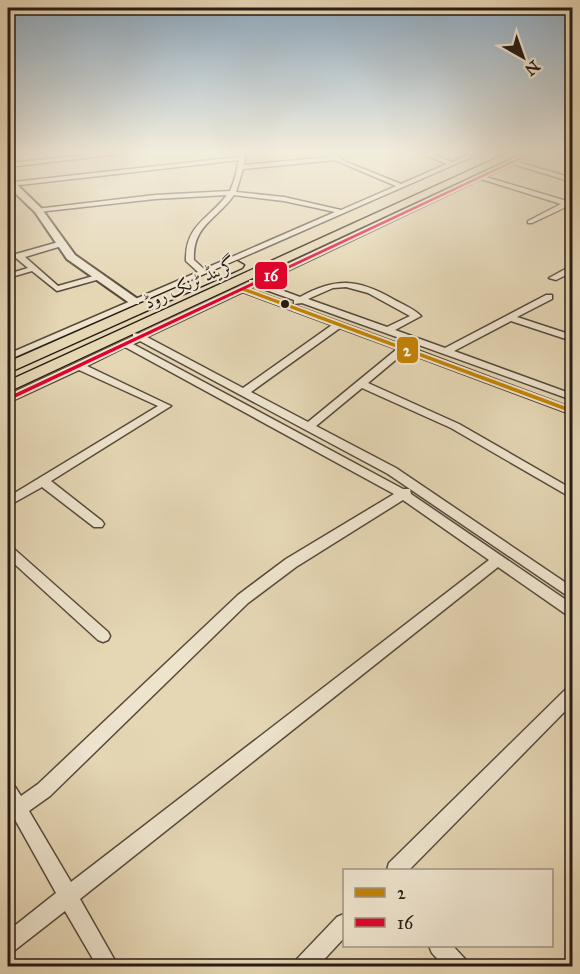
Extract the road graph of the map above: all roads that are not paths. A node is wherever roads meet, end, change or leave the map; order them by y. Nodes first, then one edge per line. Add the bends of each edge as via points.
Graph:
1 (25, 197) edge
2 (163, 197) edge
3 (228, 197) edge
4 (268, 197) edge
5 (378, 197) edge
6 (385, 197) edge
7 (548, 197) edge
8 (426, 198) joint
9 (570, 204) edge
10 (38, 210) junction
11 (345, 214) junction
12 (364, 222) junction
13 (530, 222) dead end
14 (349, 234) junction
15 (62, 243) junction
16 (32, 269) junction
17 (573, 269) edge
18 (203, 272) junction
19 (8, 276) edge
20 (97, 277) junction
21 (553, 278) dead end
22 (247, 284) junction
23 (549, 297) dead end
24 (300, 300) junction
25 (135, 302) junction
26 (291, 306) junction
27 (511, 318) junction
28 (340, 324) junction
29 (387, 330) junction
30 (131, 337) junction
31 (378, 337) junction
32 (573, 338) edge
33 (405, 347) junction
34 (447, 351) junction
35 (8, 357) edge
36 (79, 366) junction
37 (8, 368) edge
38 (361, 384) junction
39 (8, 387) edge
40 (245, 391) junction
41 (573, 398) edge
42 (8, 399) edge
43 (573, 411) edge
44 (310, 426) junction
45 (43, 481) junction
46 (409, 490) junction
47 (573, 494) edge
48 (8, 502) edge
49 (98, 524) dead end
50 (8, 551) edge
51 (498, 560) junction
52 (573, 594) edge
53 (573, 611) edge
54 (103, 636) dead end
55 (573, 694) edge
56 (13, 800) edge
57 (397, 869) edge
58 (68, 897) junction
59 (343, 926) edge
60 (8, 943) edge
61 (441, 947) edge
62 (108, 966) edge
63 (304, 966) edge
64 (458, 966) edge

1 - 10 street
2 - 10 street
3 - 18 street via 193,235 188,250 190,261
4 - 11 street via 305,201
5 - 11 street
6 - 11 highway, گرینڈ ٹرنک روڈ
7 - 9 street
8 - 12 highway, گرینڈ ٹرنک روڈ
8 - 14 street
9 - 13 street
10 - 15 street
11 - 12 highway
11 - 18 street
11 - 37 highway, گرینڈ ٹرنک روڈ
12 - 14 highway, گرینڈ ٹرنک روڈ
14 - 22 highway, گرینڈ ٹرنک روڈ
15 - 16 street via 19,256
15 - 20 street via 71,257
16 - 19 street
16 - 20 street via 60,290
17 - 21 street
18 - 25 street
20 - 25 street
22 - 24 street
22 - 26 street
22 - 30 highway, گرینڈ ٹرنک روڈ
23 - 27 street
24 - 26 street
24 - 29 street
24 - 29 street via 329,285 361,286 417,316
25 - 35 street
26 - 28 street
27 - 32 street
27 - 34 street
28 - 31 street
28 - 40 street
29 - 31 street
29 - 34 street
30 - 36 street
30 - 39 highway, گرینڈ ٹرنک روڈ
30 - 40 street
30 - 46 street
31 - 33 street
33 - 38 street
33 - 43 street
34 - 41 street
36 - 42 street
36 - 45 street via 166,406
38 - 44 street
38 - 47 street via 455,426
40 - 44 street
44 - 46 street
45 - 48 street
45 - 49 street
46 - 51 street
46 - 52 street
46 - 56 street via 291,563 243,599 44,789
50 - 54 street
51 - 53 street
51 - 58 street
55 - 57 street
56 - 58 street
58 - 60 street
58 - 62 street
59 - 63 street
61 - 64 street

